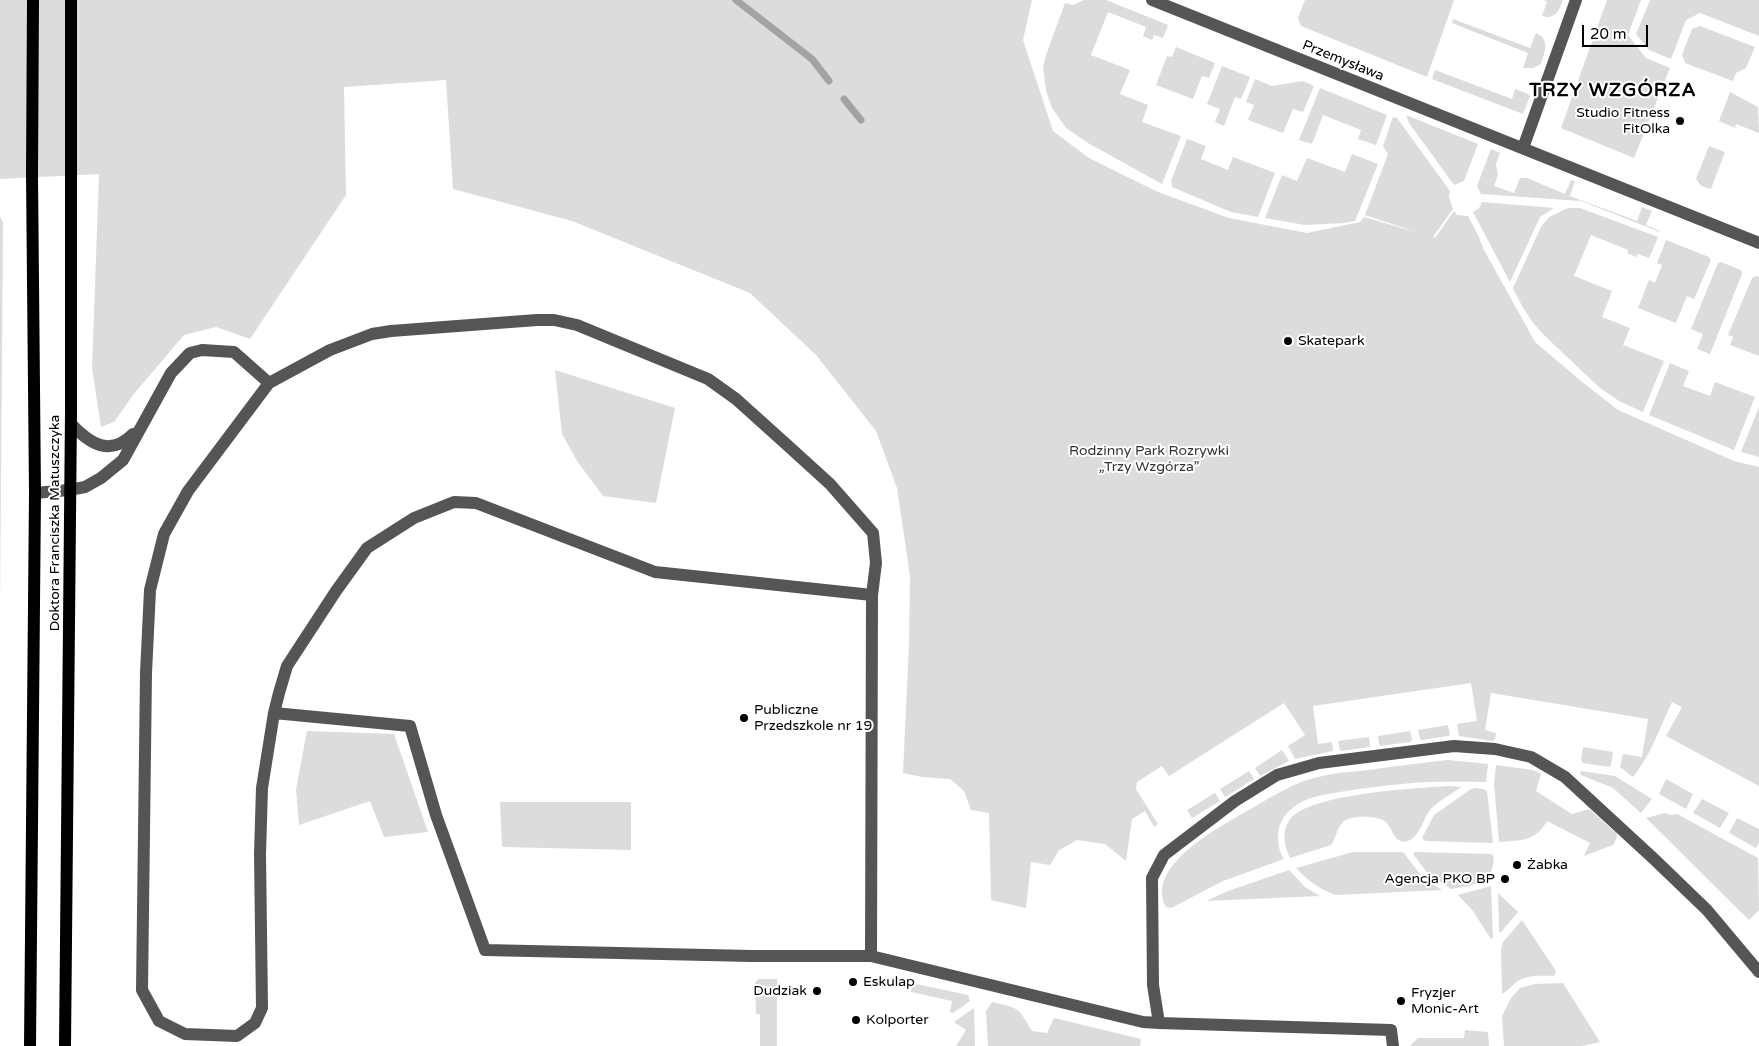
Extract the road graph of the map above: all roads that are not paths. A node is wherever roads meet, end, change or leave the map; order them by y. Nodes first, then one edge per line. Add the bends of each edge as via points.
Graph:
1 (33, 0) edge
2 (72, 0) edge
3 (1152, 0) edge
4 (1576, 0) edge
5 (1524, 148) junction
6 (1759, 243) edge
7 (269, 383) junction
8 (71, 424) junction
9 (140, 427) junction
10 (69, 490) junction
11 (35, 493) junction
12 (872, 594) junction
13 (274, 713) junction
14 (871, 956) junction
15 (1759, 972) edge
16 (1159, 1023) junction
17 (30, 1046) edge
18 (65, 1046) edge
19 (1393, 1046) edge

1 - 11 main road, Doktora Franciszka Matuszczyka
2 - 8 main road, Doktora Franciszka Matuszczyka
3 - 5 street, Przemysława
4 - 5 street
5 - 6 street, Przemysława
7 - 9 street via 234,352 202,350 190,353 171,373
7 - 12 street via 330,350 372,334 537,320 577,325 708,379 830,484 872,533 876,563
7 - 13 street via 188,491 164,534 150,590 142,990 159,1021 185,1034 237,1036 255,1023 262,1008 262,788
8 - 9 street via 88,441 111,447 125,442
8 - 10 main road, Doktora Franciszka Matuszczyka
9 - 10 street via 123,460 101,478
10 - 11 street
10 - 18 main road, Doktora Franciszka Matuszczyka
11 - 17 main road, Doktora Franciszka Matuszczyka
12 - 13 street via 655,572 476,503 454,502 414,518 367,548 287,666
12 - 14 street
13 - 14 street via 410,726 436,815 485,950
14 - 16 street via 1143,1022
15 - 16 street via 1707,910 1565,777 1531,757 1454,746 1319,763 1277,775 1234,801 1164,855 1152,878 1153,985
16 - 19 street via 1391,1030

